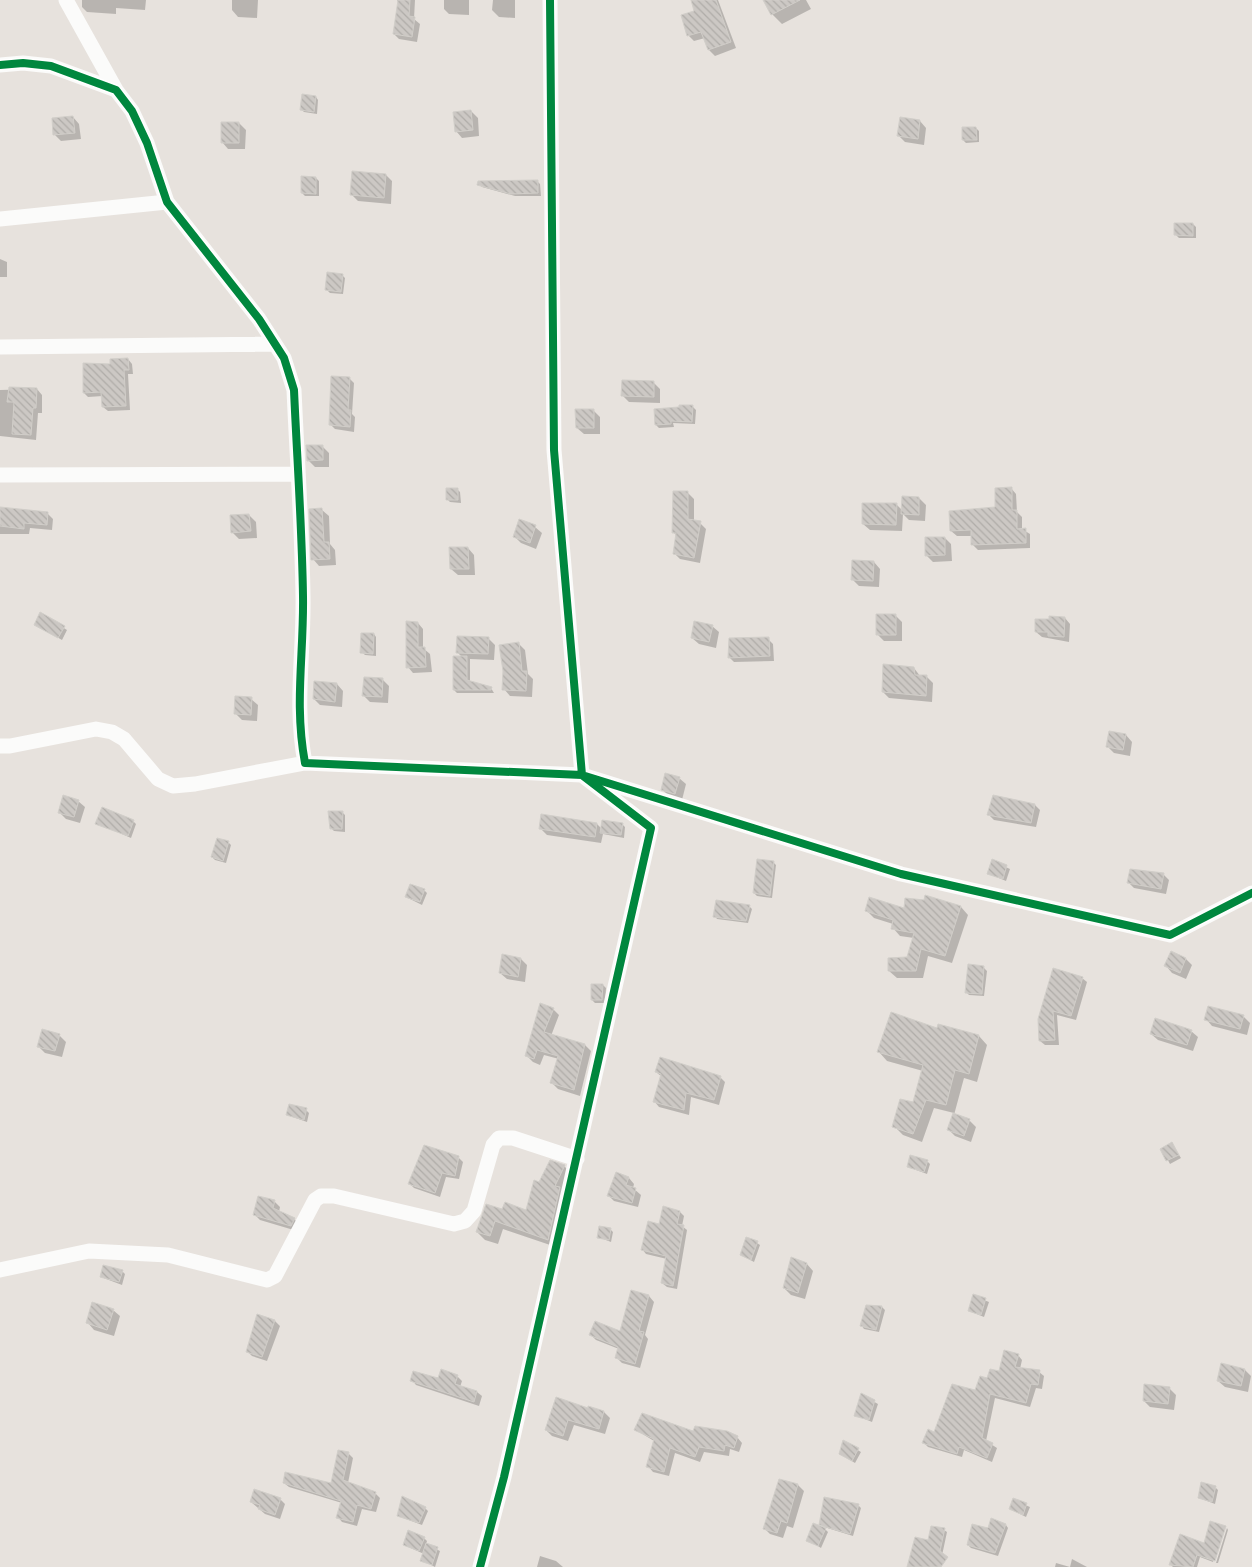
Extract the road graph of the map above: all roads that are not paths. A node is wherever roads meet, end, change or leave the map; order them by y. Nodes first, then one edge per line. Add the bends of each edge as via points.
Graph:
1 (66, 0) edge
2 (550, 0) edge
3 (0, 65) edge
4 (116, 90) junction
5 (167, 202) junction
6 (0, 220) edge
7 (275, 344) junction
8 (0, 347) edge
9 (298, 474) junction
10 (0, 475) edge
11 (0, 746) edge
12 (304, 763) junction
13 (582, 775) junction
14 (1252, 893) edge
15 (577, 1159) junction
16 (0, 1270) edge
17 (480, 1567) edge

1 - 4 street
2 - 13 street via 554,450
3 - 4 street via 51,66
4 - 5 street via 132,111 147,143
5 - 6 street
5 - 7 street via 260,319
7 - 8 street
7 - 9 street via 284,358 294,390
9 - 10 street
9 - 12 street via 303,596 299,723
11 - 12 street via 96,729 112,732 124,739 158,779 173,786
12 - 13 street
13 - 14 street via 901,874 1170,935
13 - 15 street via 651,828
15 - 16 street via 513,1138 499,1138 493,1145 474,1211 466,1221 454,1224 334,1196 320,1196 275,1276 267,1280 168,1255 89,1251
15 - 17 street via 504,1477

